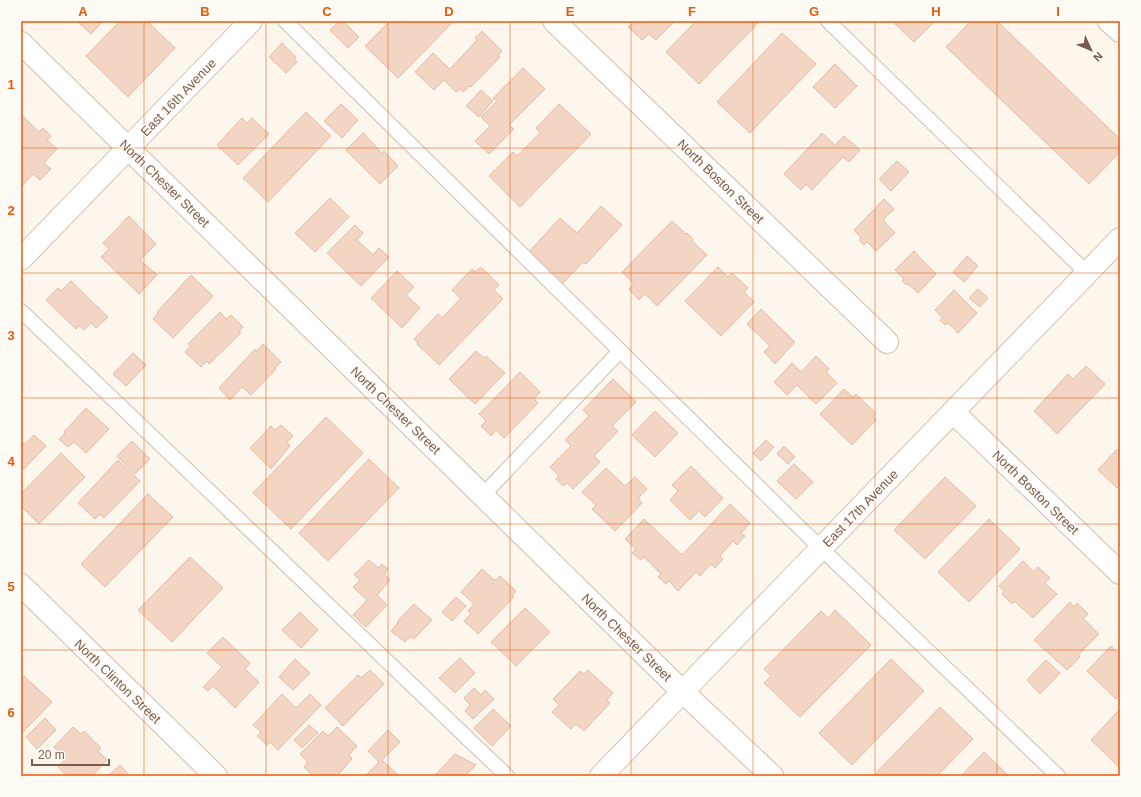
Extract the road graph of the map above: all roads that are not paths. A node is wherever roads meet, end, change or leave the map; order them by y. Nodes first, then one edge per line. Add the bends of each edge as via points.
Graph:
1 (251, 21) edge
2 (285, 21) edge
3 (554, 21) edge
4 (828, 21) edge
5 (1109, 21) edge
6 (1120, 31) edge
7 (21, 43) edge
8 (129, 148) junction
9 (1120, 239) edge
10 (21, 259) edge
11 (1087, 273) junction
12 (21, 311) edge
13 (887, 342) dead end
14 (620, 351) junction
15 (953, 412) junction
16 (483, 495) junction
17 (821, 548) junction
18 (1120, 573) edge
19 (21, 585) edge
20 (683, 692) junction
21 (216, 776) edge
22 (507, 776) edge
23 (601, 776) edge
24 (772, 776) edge
25 (1058, 776) edge

1 - 8 street, East 16th Avenue
2 - 14 lane
3 - 13 street, North Boston Street
4 - 11 lane
5 - 6 street
7 - 8 street, North Chester Street
8 - 10 street, East 16th Avenue
8 - 16 street, North Chester Street
9 - 11 street, East 17th Avenue
11 - 15 street, East 17th Avenue
12 - 22 lane
14 - 16 lane
14 - 17 lane
15 - 17 street, East 17th Avenue
15 - 18 street, North Boston Street
16 - 20 street, North Chester Street
17 - 20 street, East 17th Avenue
17 - 25 lane
19 - 21 street, North Clinton Street
20 - 23 street, East 17th Avenue
20 - 24 street, North Chester Street

